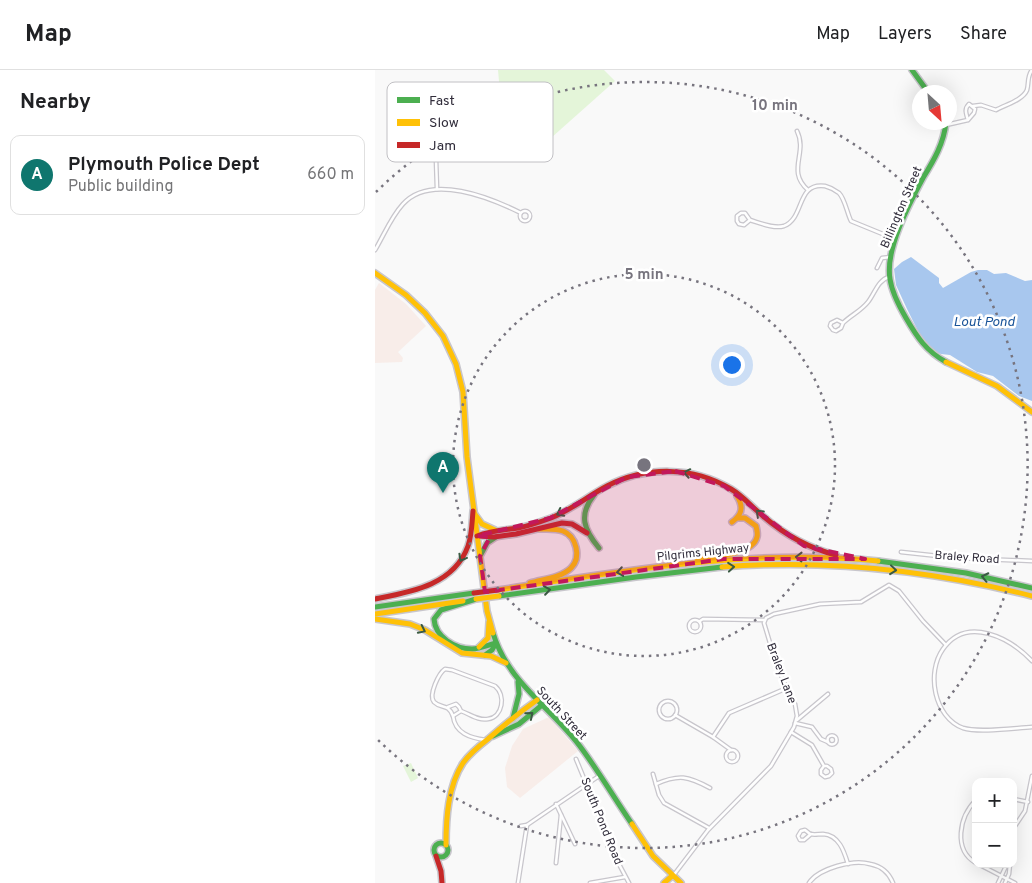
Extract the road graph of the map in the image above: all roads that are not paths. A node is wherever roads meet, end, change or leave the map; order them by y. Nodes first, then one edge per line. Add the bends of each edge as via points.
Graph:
1 (912, 70) edge
2 (1032, 70) edge
3 (923, 85) edge
4 (973, 106) junction
5 (967, 120) junction
6 (957, 122) edge
7 (946, 130) edge
8 (797, 131) dead end
9 (436, 162) edge
10 (437, 189) junction
11 (808, 190) junction
12 (521, 213) junction
13 (750, 220) junction
14 (897, 240) junction
15 (375, 250) edge
16 (891, 257) junction
17 (877, 268) dead end
18 (375, 273) edge
19 (889, 277) junction
20 (843, 323) junction
21 (1032, 412) edge
22 (600, 490) junction
23 (732, 490) junction
24 (473, 511) junction
25 (738, 518) junction
26 (732, 522) dead end
27 (539, 529) junction
28 (499, 533) junction
29 (587, 533) junction
30 (477, 536) junction
31 (599, 548) dead end
32 (901, 552) dead end
33 (480, 556) junction
34 (865, 559) junction
35 (1032, 561) edge
36 (652, 567) junction
37 (513, 588) junction
38 (1032, 588) edge
39 (499, 593) junction
40 (475, 596) junction
41 (1032, 596) edge
42 (375, 599) edge
43 (375, 607) edge
44 (375, 614) edge
45 (375, 618) edge
46 (764, 620) junction
47 (700, 621) junction
48 (489, 622) junction
49 (495, 643) junction
50 (947, 645) junction
51 (474, 649) junction
52 (485, 655) junction
53 (1032, 662) edge
54 (506, 663) junction
55 (517, 680) junction
56 (787, 688) junction
57 (828, 694) dead end
58 (537, 700) junction
59 (542, 705) junction
60 (448, 707) junction
61 (461, 711) junction
62 (675, 715) junction
63 (453, 716) junction
64 (513, 718) junction
65 (796, 722) junction
66 (1032, 727) edge
67 (791, 732) junction
68 (493, 736) junction
69 (713, 737) junction
70 (487, 740) junction
71 (828, 742) dead end
72 (731, 750) junction
73 (576, 759) dead end
74 (824, 766) junction
75 (653, 774) dead end
76 (600, 775) junction
77 (1032, 776) edge
78 (586, 783) junction
79 (656, 784) junction
80 (710, 788) dead end
81 (1017, 800) edge
82 (1028, 802) junction
83 (556, 804) junction
84 (972, 804) edge
85 (561, 815) junction
86 (1017, 823) edge
87 (527, 825) junction
88 (521, 826) dead end
89 (710, 828) junction
90 (446, 831) junction
91 (811, 834) junction
92 (440, 843) junction
93 (575, 844) dead end
94 (446, 845) junction
95 (435, 854) junction
96 (446, 856) junction
97 (972, 861) edge
98 (556, 863) dead end
99 (848, 864) junction
100 (985, 868) edge
101 (1006, 868) edge
102 (1008, 868) edge
103 (441, 871) junction
104 (672, 876) junction
105 (1001, 876) junction
106 (625, 877) junction
107 (1007, 879) junction
108 (442, 883) edge
109 (518, 883) edge
110 (590, 883) edge
111 (629, 883) edge
112 (664, 883) edge
113 (681, 883) edge
114 (809, 883) edge
115 (893, 883) edge
116 (998, 883) edge
117 (1005, 883) edge
118 (1015, 883) edge

1 - 3 main road
2 - 4 street via 1021,98 996,110 977,104
4 - 5 street via 974,113
4 - 5 street via 969,104 966,107
5 - 6 street
7 - 14 main road, Billington Street
8 - 11 street via 801,143 797,166 800,181
9 - 10 street
10 - 12 street via 499,202
10 - 15 street via 423,192 403,203
11 - 13 street via 789,223 775,227
11 - 14 street via 829,187 839,193 851,221
12 - 12 street via 528,212 530,219 523,221
13 - 13 street via 745,213 737,216 739,224 744,225
14 - 16 main road, Billington Street
16 - 17 street via 882,258
16 - 19 main road, Billington Street
18 - 24 main road via 419,306 443,336 453,355 463,392
19 - 20 street via 881,282 863,307
19 - 21 main road, Billington Street via 905,318 926,350 996,385
20 - 20 street via 836,320 830,327 836,331
23 -> 22 main road via 697,474 668,470 635,474
22 -> 28 main road via 550,518
22 - 29 main road via 589,500 585,510
23 - 25 main road via 742,504
34 -> 23 main road via 821,552 796,542
24 - 28 main road via 486,528
24 - 30 main road, South Street
24 -> 42 main road via 467,546 451,573 426,587
25 - 26 main road
25 - 36 main road via 750,520 758,529 758,540 752,547
27 - 28 main road
27 - 29 main road via 566,523
27 - 37 main road via 556,529 570,536 577,552 574,564 557,575
28 - 30 main road
28 - 33 main road via 487,543
29 - 31 main road
30 - 33 main road, South Street
32 - 35 street, Braley Road
33 - 48 main road, South Street
34 -> 36 main road, Pilgrims Highway via 767,557
38 -> 34 main road, Pilgrims Highway via 964,572
36 -> 37 main road, Pilgrims Highway
37 - 39 main road, Pilgrims Highway
39 - 40 main road, Pilgrims Highway, bridge
39 -> 41 main road, Pilgrims Highway via 775,564 900,570
40 - 43 main road, Pilgrims Highway
40 - 44 main road, Pilgrims Highway
40 - 51 main road via 441,610 433,621 439,634 460,647
45 -> 52 main road via 410,624 462,653
46 - 47 street via 703,618
46 - 50 street via 774,614 820,604 861,602 889,585 899,591
46 - 56 street, Braley Lane
47 - 47 street via 691,621 691,630 700,630
48 - 49 main road, South Street
48 - 51 main road via 487,640
49 - 51 main road
49 - 52 main road
49 - 54 main road, South Street
50 - 53 street via 963,634 983,632 1010,644
50 - 66 street via 939,660 935,679 937,700 947,717 961,727 974,730
52 - 54 main road
54 - 55 main road, South Street
55 - 58 main road, South Street
55 - 64 main road via 519,694
56 - 65 street, Braley Lane via 796,710
56 - 69 street via 729,713
57 - 65 street
58 - 59 main road, South Street
58 - 64 main road
68 -> 59 main road via 521,722
59 - 76 main road, South Street via 577,742
60 - 61 street via 456,704
60 - 61 street via 432,699 438,676 445,669 495,686 500,691 501,706 493,718 480,719
60 - 63 street
61 - 63 street
62 - 62 street via 677,709 672,702 660,707 659,713 665,719
62 - 69 street
63 - 70 street via 460,732
64 - 68 main road
65 - 67 street
65 - 71 street via 812,727 821,739
67 - 74 street via 812,746
67 - 89 street via 771,766
68 - 70 main road
69 - 72 street
70 - 90 main road via 467,756 458,771
72 - 72 street via 726,758 735,762 739,755
73 - 78 street, South Pond Road
74 - 74 street via 831,769 829,776 821,774
75 - 79 street
76 - 78 street
76 - 104 main road, South Street via 652,854
77 - 82 street
78 - 83 street
78 - 106 street, South Pond Road
79 - 80 street via 681,776
79 - 89 street via 664,803
81 - 82 street
82 - 86 street
83 - 85 street
83 - 87 street
84 - 97 street via 964,820 961,837 964,852
85 - 93 street
85 - 98 street
87 - 88 street
87 - 109 street
89 - 104 street
90 - 92 main road
90 - 94 main road
91 - 91 street via 803,830 799,836 804,840
91 - 99 street via 834,838
92 - 94 main road
92 - 95 main road via 435,847
94 - 96 main road
95 - 96 main road
95 - 103 main road
96 - 103 main road
99 - 114 street via 820,873
99 - 115 street via 875,865 888,874
100 - 105 street
101 - 105 street
102 - 107 street
103 - 108 main road
104 - 112 main road
104 - 113 main road, South Street
105 - 107 street
105 - 116 street
106 - 110 street
106 - 111 street, South Pond Road
107 - 117 street
107 - 118 street

